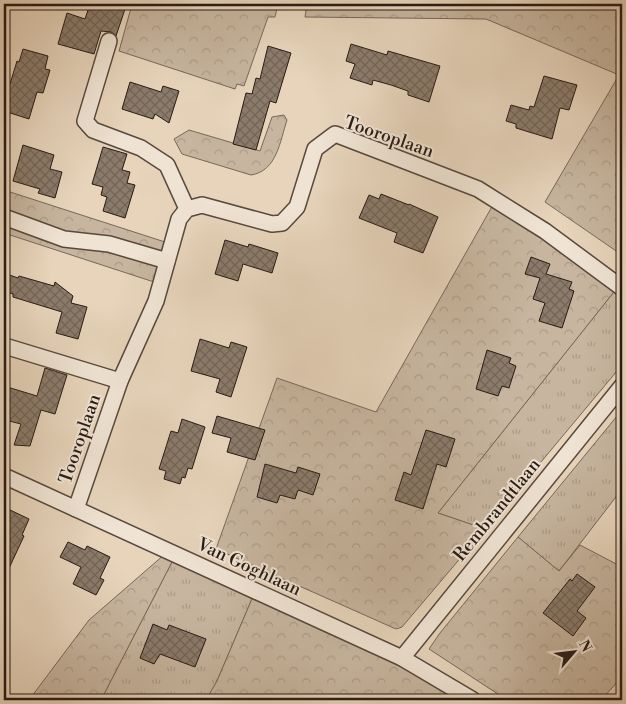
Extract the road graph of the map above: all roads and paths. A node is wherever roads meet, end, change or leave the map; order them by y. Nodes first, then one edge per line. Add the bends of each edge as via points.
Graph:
1 (110, 40) dead end
2 (187, 208) junction
3 (4, 217) edge
4 (167, 261) junction
5 (622, 288) edge
6 (8, 347) dead end
7 (120, 381) junction
8 (622, 386) edge
9 (4, 476) edge
10 (76, 509) junction
11 (402, 658) junction
12 (473, 700) edge

1 - 2 street via 85,121 93,130 141,148 167,165
2 - 4 street, Tooroplaan via 179,219
2 - 5 street, Tooroplaan via 202,205 282,224 297,207 315,149 335,134 478,189 545,231
3 - 4 street via 64,239 109,244
4 - 7 street, Tooroplaan via 156,301
6 - 7 street
7 - 10 street, Tooroplaan
8 - 11 street, Rembrandtlaan
9 - 10 street, Van Goghlaan
10 - 11 street, Van Goghlaan
11 - 12 street, Van Goghlaan

